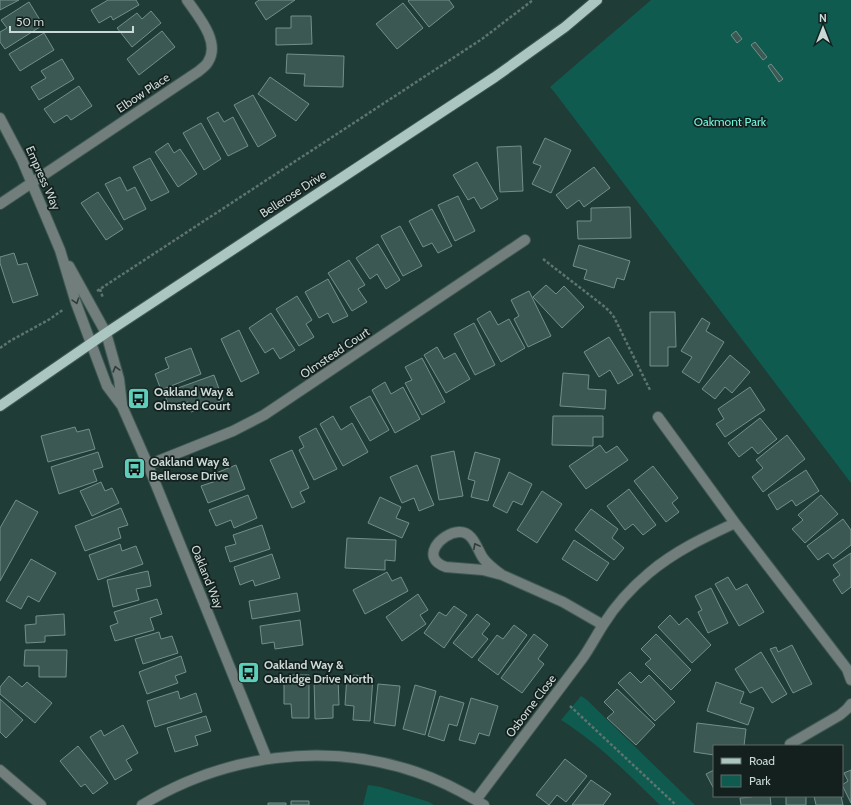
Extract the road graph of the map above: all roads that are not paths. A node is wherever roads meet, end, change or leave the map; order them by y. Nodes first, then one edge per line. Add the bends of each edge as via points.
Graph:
1 (187, 0) edge
2 (597, 0) edge
3 (0, 118) edge
4 (32, 183) junction
5 (0, 204) edge
6 (525, 240) dead end
7 (60, 250) junction
8 (106, 333) junction
9 (91, 344) junction
10 (0, 406) edge
11 (122, 406) junction
12 (658, 417) dead end
13 (148, 465) junction
14 (735, 523) junction
15 (502, 575) junction
16 (603, 625) junction
17 (851, 680) edge
18 (851, 704) edge
19 (790, 744) dead end
20 (267, 759) junction
21 (0, 770) edge
22 (480, 802) edge
23 (41, 805) edge
24 (142, 805) edge

1 - 4 street, Elbow Place via 210,36 212,50 208,63
2 - 8 main road, Bellerose Drive via 565,27 495,77
3 - 4 street, Empress Way
4 - 5 street, Elbow Place
4 - 7 street, Empress Way
6 - 13 street, Olmstead Court via 264,415 233,431
7 - 8 street, Empress Way
7 -> 9 street, Empress Way
8 - 9 main road, Bellerose Drive
11 -> 8 street, Oakland Way via 119,379
9 - 10 main road, Bellerose Drive
9 - 11 street, Oakland Way via 107,386
11 - 13 street, Oakland Way
12 - 14 street
13 - 20 street, Oakland Way
14 - 16 street, Osborne Close via 686,547 658,566 619,603
14 - 17 street via 846,669
15 -> 15 street via 484,559 474,541 464,533 460,532 440,541 434,551 435,560 446,567 483,570
15 - 16 street via 563,602
16 - 22 street, Osborne Close
18 - 19 street via 840,715
20 - 22 street via 298,755 385,763 417,772
20 - 24 street via 211,772 182,783
21 - 23 street

